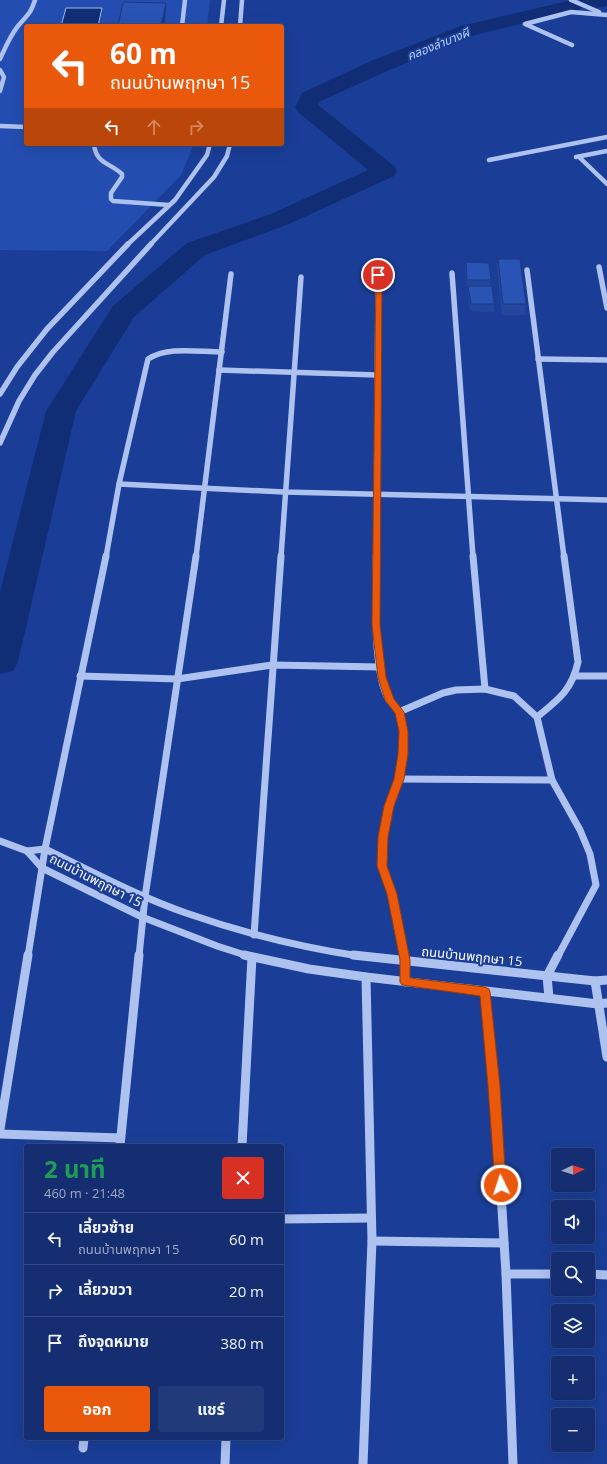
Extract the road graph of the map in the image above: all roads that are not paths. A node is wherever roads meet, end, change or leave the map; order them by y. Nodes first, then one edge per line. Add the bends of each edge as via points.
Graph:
1 (35, 0) edge
2 (185, 0) edge
3 (224, 0) edge
4 (242, 0) edge
5 (571, 0) edge
6 (607, 15) edge
7 (182, 24) edge
8 (222, 24) edge
9 (240, 24) edge
10 (572, 45) dead end
11 (0, 59) edge
12 (0, 70) edge
13 (0, 91) edge
14 (0, 126) edge
15 (24, 127) edge
16 (607, 137) edge
17 (94, 146) edge
18 (209, 146) edge
19 (230, 146) edge
20 (607, 151) edge
21 (488, 160) dead end
22 (607, 184) edge
23 (169, 205) junction
24 (599, 267) dead end
25 (527, 270) dead end
26 (231, 274) dead end
27 (452, 274) dead end
28 (378, 275) dead end
29 (301, 277) dead end
30 (607, 308) edge
31 (222, 352) junction
32 (538, 359) junction
33 (607, 360) edge
34 (220, 370) junction
35 (294, 372) junction
36 (377, 375) junction
37 (0, 394) edge
38 (0, 443) edge
39 (119, 484) junction
40 (205, 488) junction
41 (284, 492) junction
42 (376, 494) junction
43 (468, 496) junction
44 (556, 498) junction
45 (607, 500) edge
46 (272, 665) junction
47 (381, 667) junction
48 (80, 676) junction
49 (575, 676) junction
50 (607, 676) edge
51 (177, 679) junction
52 (486, 689) junction
53 (399, 712) junction
54 (537, 717) junction
55 (399, 779) junction
56 (552, 780) junction
57 (0, 841) edge
58 (45, 849) junction
59 (27, 851) junction
60 (42, 868) junction
61 (145, 897) junction
62 (142, 917) junction
63 (254, 935) junction
64 (252, 957) junction
65 (405, 960) junction
66 (546, 976) junction
67 (366, 977) junction
68 (607, 980) edge
69 (594, 981) junction
70 (405, 982) junction
71 (485, 992) junction
72 (549, 998) junction
73 (607, 1002) edge
74 (598, 1004) junction
75 (607, 1057) edge
76 (0, 1128) edge
77 (0, 1134) edge
78 (120, 1142) edge
79 (242, 1144) edge
80 (371, 1218) junction
81 (284, 1219) edge
82 (372, 1241) junction
83 (504, 1243) junction
84 (506, 1274) junction
85 (551, 1274) edge
86 (595, 1274) edge
87 (607, 1274) edge
88 (226, 1440) edge
89 (225, 1464) edge
90 (363, 1464) edge
91 (513, 1464) edge

1 - 11 street via 30,14 7,43
2 - 7 street
3 - 8 street
4 - 9 street
5 - 6 street
6 - 10 street via 570,12 525,24
12 - 13 street via 4,77
14 - 15 street
16 - 21 street
17 - 23 street via 97,156 103,163 122,174 111,194 113,201
18 - 23 street via 207,155
19 - 38 street via 227,156 214,177 130,266 39,369 19,401
20 - 22 street via 577,157
23 - 37 street via 47,329 17,367
24 - 30 street
25 - 32 street
26 - 31 street
27 - 43 street
28 - 36 street
29 - 35 street
31 - 34 street
31 - 39 street via 172,351 157,353 148,359
32 - 33 street
32 - 44 street
34 - 35 street
34 - 40 street
35 - 36 street
35 - 41 street
36 - 42 street
39 - 40 street
39 - 48 street
40 - 41 street
40 - 51 street
41 - 42 street
41 - 46 street
42 - 43 street
42 - 47 street via 376,625
43 - 44 street
43 - 52 street
44 - 45 street
44 - 49 street via 578,662
46 - 47 street
46 - 51 street
46 - 63 street
47 - 53 street via 390,700
48 - 51 street
48 - 58 street
49 - 50 street
49 - 54 street via 565,694
51 - 61 street
52 - 53 street via 456,690
52 - 54 street via 514,696
53 - 55 street via 404,731
54 - 56 street
55 - 56 street
55 - 65 street via 385,824 382,866 392,894
56 - 66 street via 580,830 590,854 596,885
57 - 59 street
58 - 59 street, ถนนบ้านพฤกษา 15
58 - 60 street
58 - 61 street, ถนนบ้านพฤกษา 15
59 - 60 street, ถนนบ้านพฤกษา 15
60 - 62 street, ถนนบ้านพฤกษา 15
60 - 76 street
61 - 62 street
61 - 63 street, ถนนบ้านพฤกษา 15
62 - 64 street, ถนนบ้านพฤกษา 15
62 - 78 street
63 - 65 street, ถนนบ้านพฤกษา 15 via 315,949
64 - 67 street, ถนนบ้านพฤกษา 15
64 - 79 street
65 - 66 street, ถนนบ้านพฤกษา 15
65 - 70 street
66 - 69 street, ถนนบ้านพฤกษา 15
66 - 72 street
67 - 70 street, ถนนบ้านพฤกษา 15
67 - 80 street
68 - 69 street, ถนนบ้านพฤกษา 15
69 - 74 street
70 - 71 street, ถนนบ้านพฤกษา 15
71 - 72 street, ถนนบ้านพฤกษา 15
71 - 83 street
72 - 74 street, ถนนบ้านพฤกษา 15
73 - 74 street, ถนนบ้านพฤกษา 15
74 - 75 street
77 - 78 street
80 - 81 street
80 - 82 street
82 - 83 street
82 - 90 street
83 - 84 street
84 - 85 street
84 - 91 street
86 - 87 street
88 - 89 street

